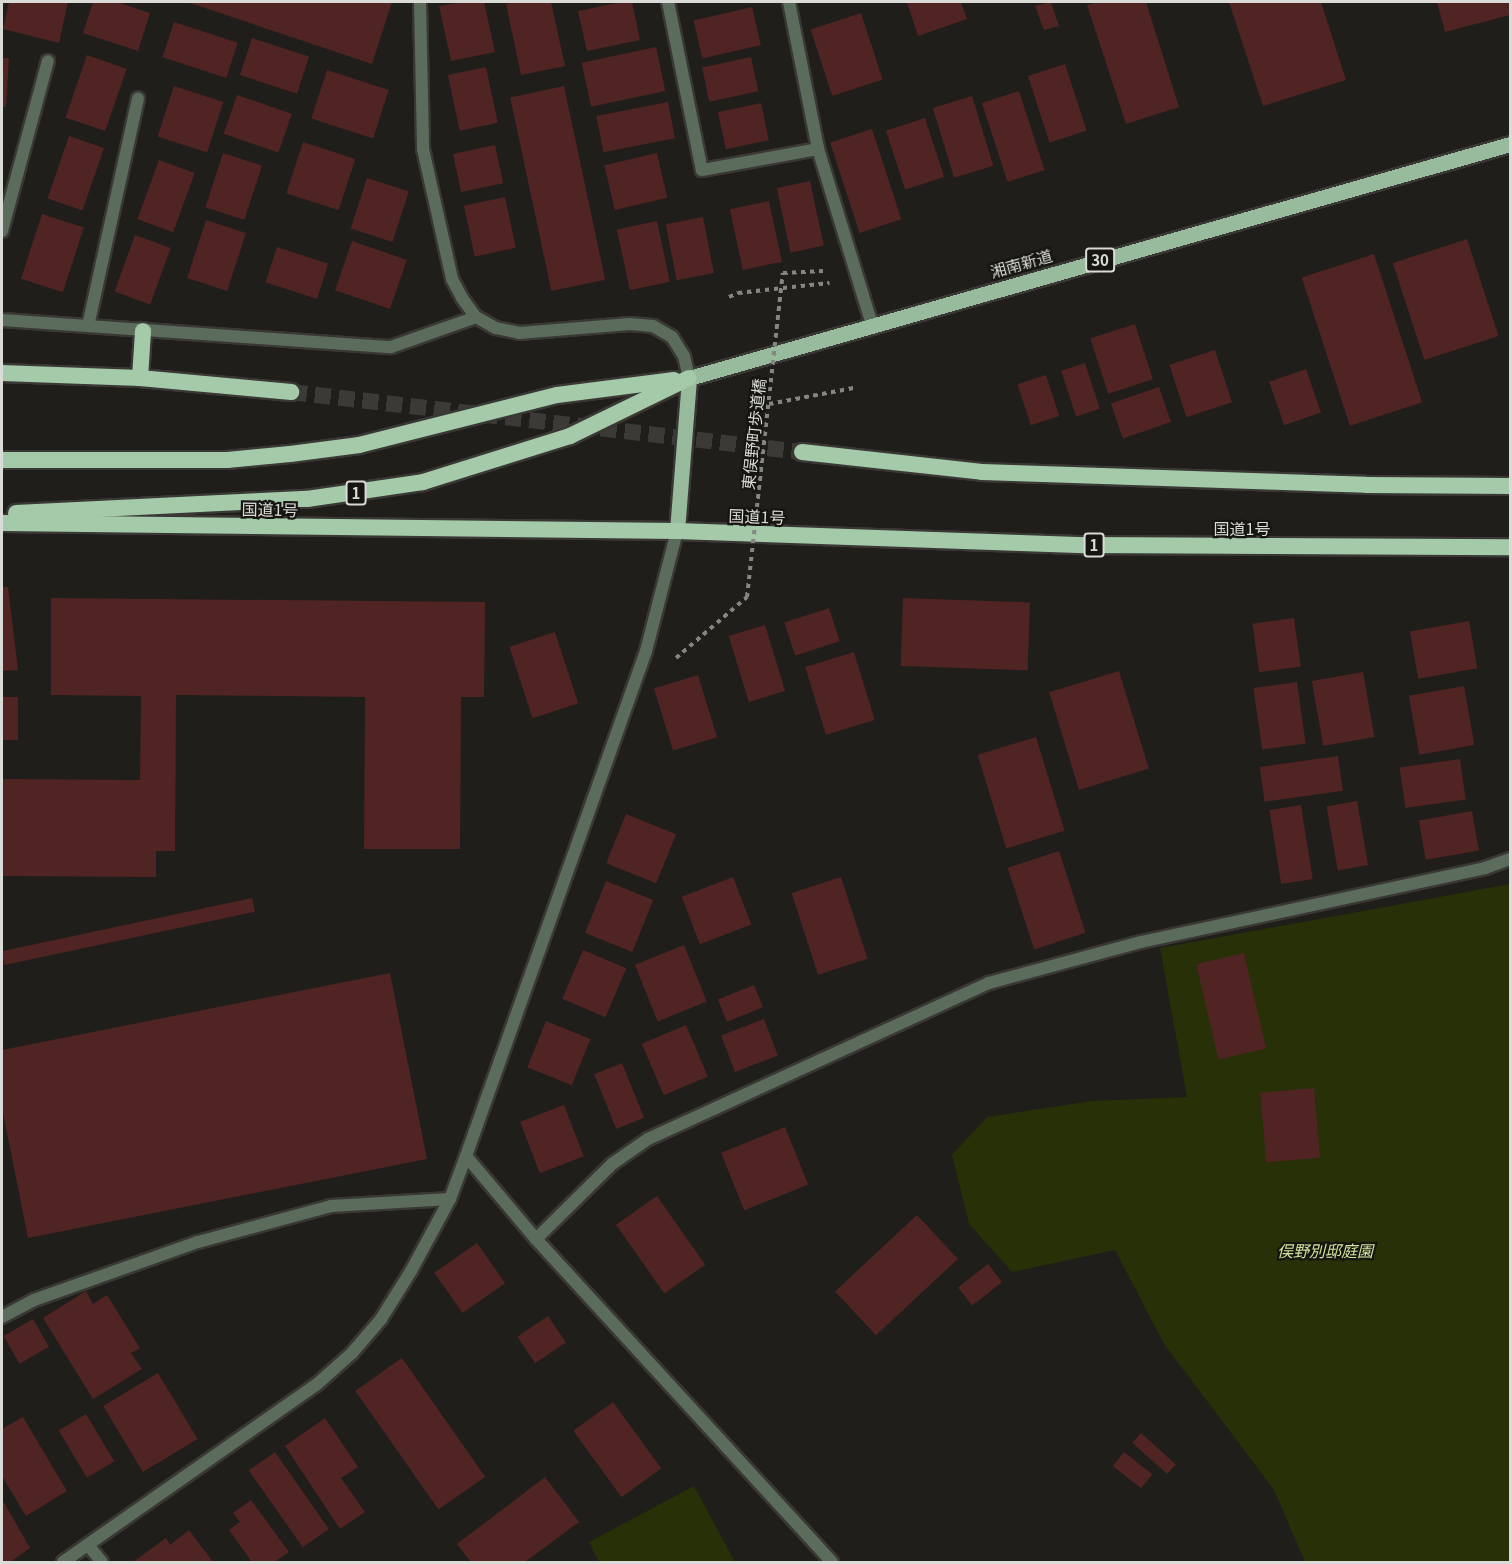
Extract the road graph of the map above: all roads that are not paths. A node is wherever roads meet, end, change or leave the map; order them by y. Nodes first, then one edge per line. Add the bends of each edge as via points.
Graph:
1 (420, 2) edge
2 (668, 2) edge
3 (789, 2) edge
4 (48, 61) dead end
5 (138, 98) dead end
6 (1510, 144) edge
7 (818, 149) junction
8 (2, 231) edge
9 (476, 317) junction
10 (2, 320) edge
11 (872, 324) junction
12 (88, 326) junction
13 (143, 331) junction
14 (2, 373) edge
15 (140, 378) junction
16 (689, 378) junction
17 (291, 392) tunnel mouth
18 (802, 452) tunnel mouth
19 (2, 460) edge
20 (1510, 486) edge
21 (2, 514) edge
22 (2, 524) edge
23 (677, 531) junction
24 (1510, 547) edge
25 (1510, 859) edge
26 (466, 1156) junction
27 (450, 1198) junction
28 (536, 1239) junction
29 (2, 1317) edge
30 (88, 1545) junction
31 (63, 1563) edge
32 (102, 1563) edge
33 (832, 1563) edge

1 - 9 street via 423,150 452,279
2 - 7 street via 702,170
3 - 7 street
4 - 8 street
5 - 12 street
6 - 11 main road, 湘南新道 / 30
7 - 11 street
9 - 13 street via 392,347
9 - 16 street via 496,328 519,333 630,324 653,326 672,338 684,356
10 - 12 street
11 - 16 main road, 湘南新道 / 30
12 - 13 street
13 - 15 highway
14 - 15 highway
15 - 17 highway
16 - 19 highway via 557,395 359,446 227,460
16 - 21 highway, 1 via 570,436 423,482 307,499
16 - 23 main road
18 - 20 highway via 982,472
22 - 23 highway, 国道1号 / 1
23 - 24 highway, 国道1号 / 1 via 1085,545
23 - 26 street via 646,651
25 - 28 street via 1485,868 1141,942 989,983 648,1139 612,1164
26 - 27 street
26 - 28 street
27 - 29 street via 331,1206 198,1242 34,1300
27 - 30 street via 381,1319 352,1353 316,1385
28 - 33 street
30 - 31 street
30 - 32 street

